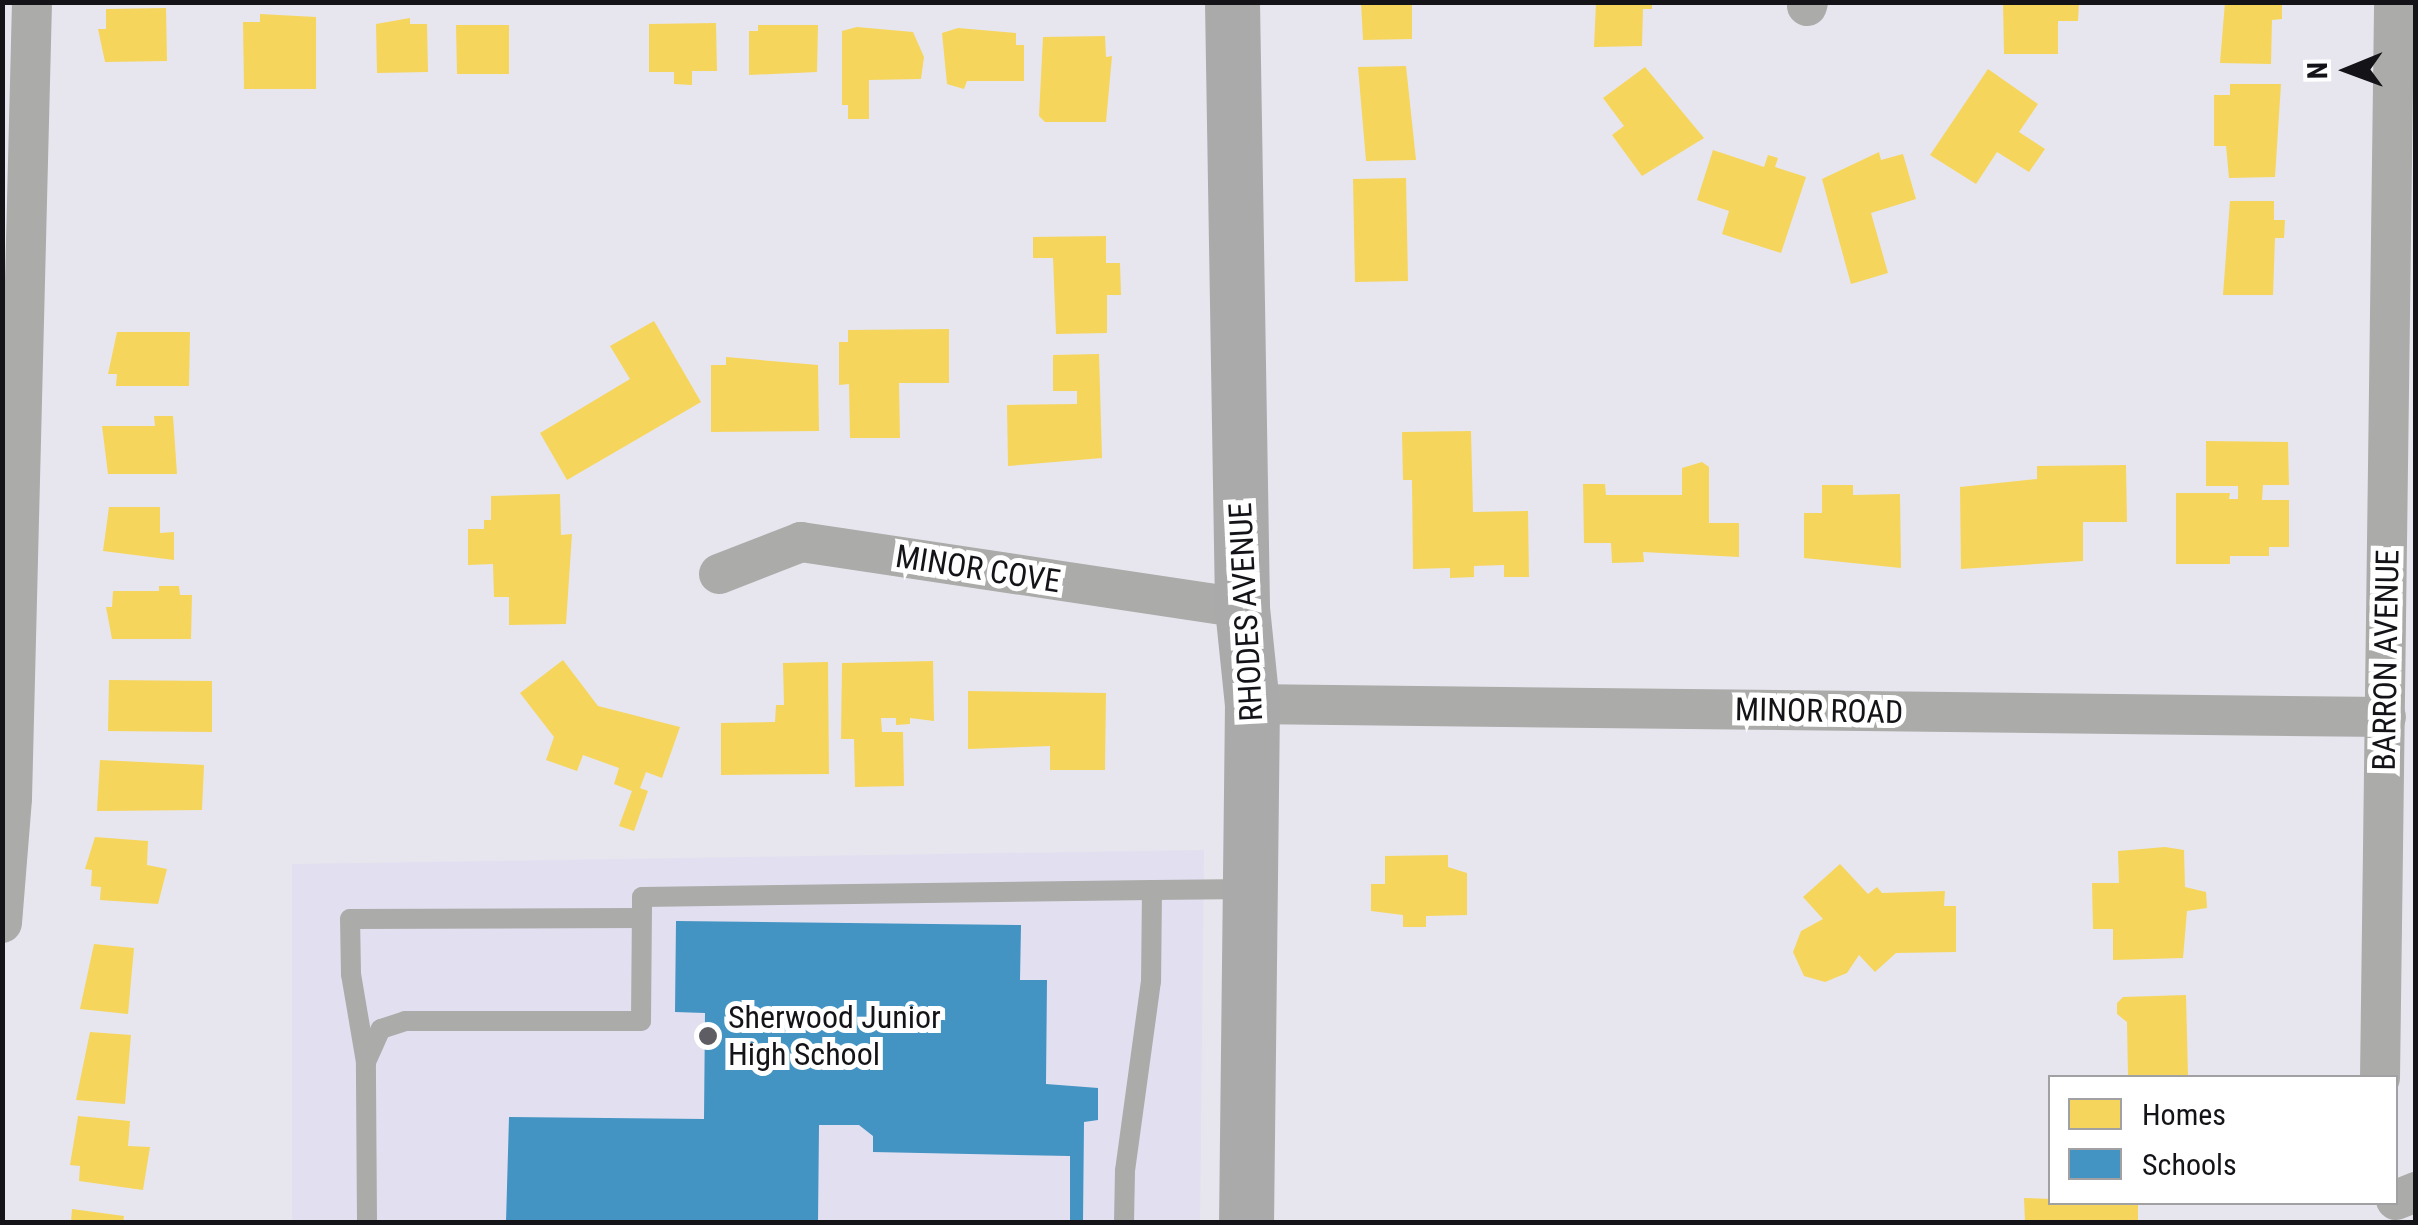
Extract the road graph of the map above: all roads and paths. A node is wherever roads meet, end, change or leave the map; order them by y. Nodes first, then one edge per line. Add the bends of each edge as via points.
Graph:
1 (32, 2) edge
2 (1232, 2) edge
3 (2394, 2) edge
4 (719, 574) dead end
5 (1242, 608) junction
6 (1252, 704) junction
7 (2386, 717) junction
8 (8, 798) edge
9 (1250, 889) junction
10 (1152, 890) junction
11 (641, 918) junction
12 (2, 923) edge
13 (366, 1062) junction
14 (2380, 1075) edge
15 (367, 1222) edge
16 (1124, 1222) edge
17 (1246, 1222) edge

1 - 8 street
2 - 5 main road, RHODES AVENUE
3 - 7 street, BARRON AVENUE
4 - 5 street, MINOR COVE via 801,542
5 - 6 main road, RHODES AVENUE
6 - 7 street, MINOR ROAD
6 - 9 main road, RHODES AVENUE
7 - 14 street, BARRON AVENUE
8 - 12 street
9 - 10 lane
9 - 17 main road, RHODES AVENUE
10 - 11 lane via 642,896
10 - 16 lane via 1151,982 1134,1085
11 - 13 lane via 640,1021 405,1021 380,1029
11 - 13 lane via 350,919 351,974
13 - 15 lane

